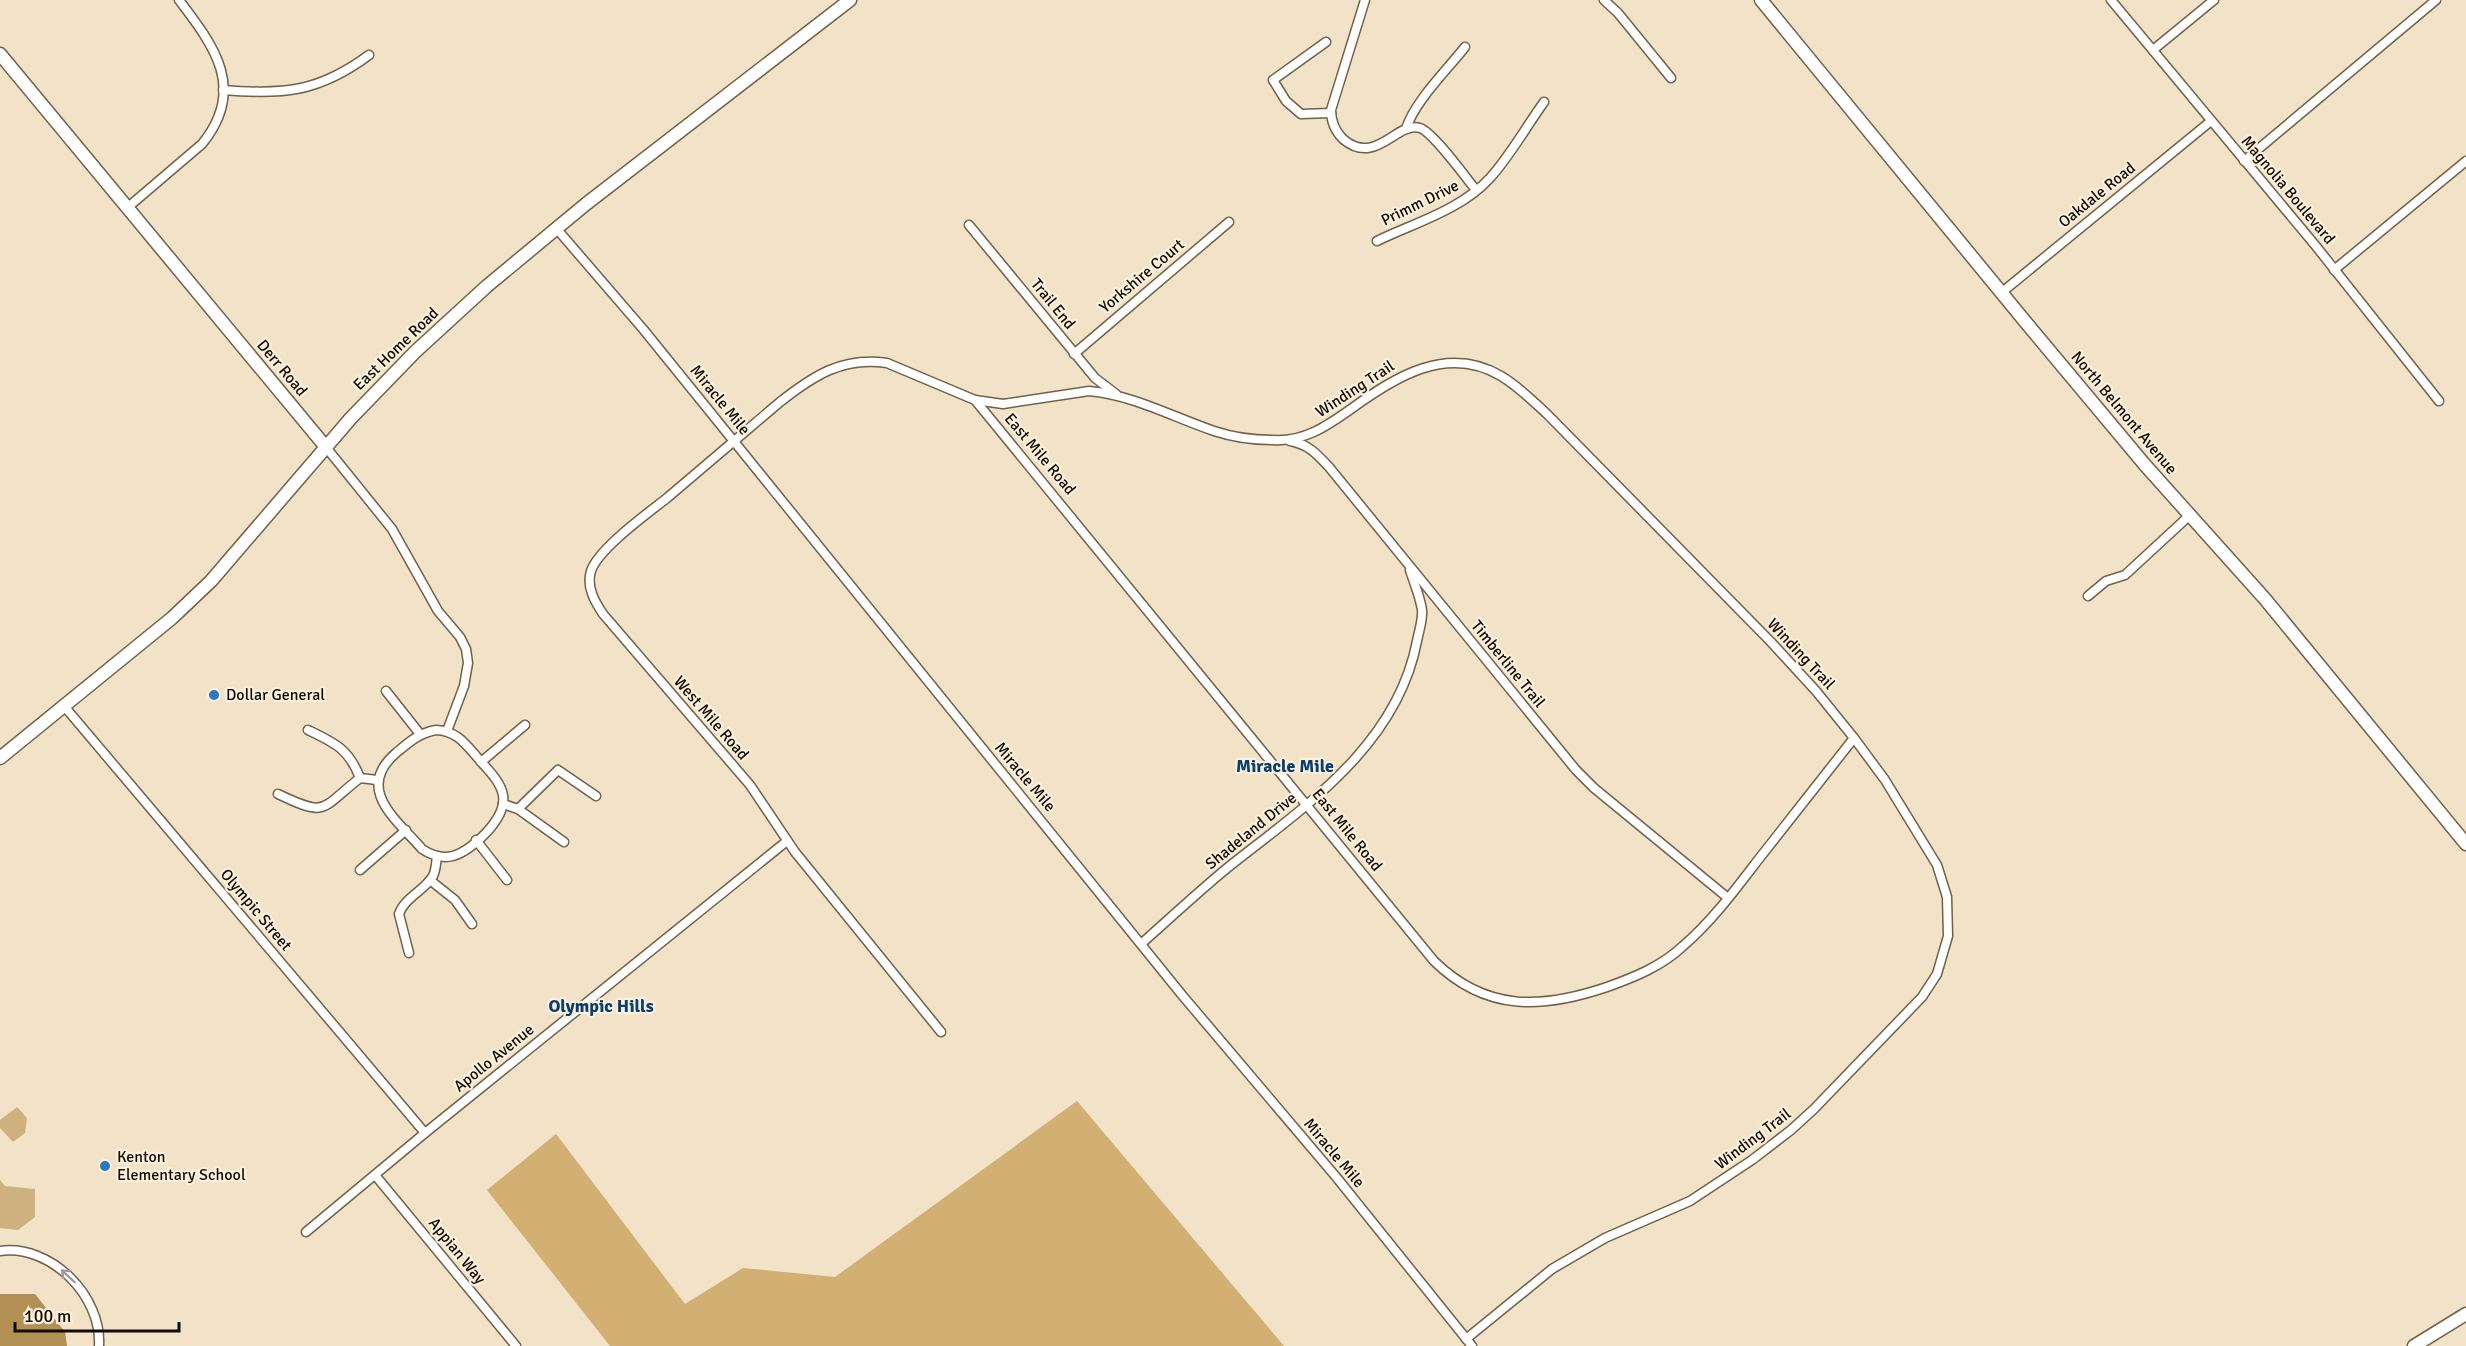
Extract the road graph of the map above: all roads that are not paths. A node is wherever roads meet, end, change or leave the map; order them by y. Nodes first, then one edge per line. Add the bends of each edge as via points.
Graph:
1 (179, 0) edge
2 (850, 0) edge
3 (1365, 0) edge
4 (1604, 0) edge
5 (1761, 0) edge
6 (2111, 0) edge
7 (2214, 0) edge
8 (2436, 0) edge
9 (1326, 42) dead end
10 (1465, 47) dead end
11 (2153, 50) junction
12 (0, 54) edge
13 (369, 55) dead end
14 (1671, 78) dead end
15 (223, 90) junction
16 (1544, 102) dead end
17 (1331, 113) junction
18 (2211, 121) junction
19 (1406, 129) junction
20 (2244, 161) junction
21 (2466, 161) edge
22 (1476, 190) junction
23 (127, 208) junction
24 (1229, 222) dead end
25 (969, 225) dead end
26 (555, 228) junction
27 (1377, 241) dead end
28 (2334, 270) junction
29 (2001, 292) junction
30 (1074, 354) junction
31 (1119, 396) junction
32 (975, 400) junction
33 (2439, 401) dead end
34 (1280, 440) junction
35 (734, 441) junction
36 (325, 446) junction
37 (2190, 515) junction
38 (1409, 567) junction
39 (2088, 596) dead end
40 (386, 691) dead end
41 (64, 706) junction
42 (525, 725) dead end
43 (308, 730) dead end
44 (447, 731) junction
45 (420, 734) junction
46 (1854, 738) junction
47 (0, 758) edge
48 (481, 762) junction
49 (360, 778) junction
50 (378, 780) junction
51 (278, 794) dead end
52 (596, 796) dead end
53 (503, 804) junction
54 (1308, 805) junction
55 (518, 809) junction
56 (406, 830) junction
57 (476, 840) junction
58 (787, 841) junction
59 (564, 842) dead end
60 (2466, 844) edge
61 (437, 856) junction
62 (360, 870) dead end
63 (430, 880) junction
64 (507, 880) dead end
65 (1728, 898) junction
66 (472, 924) dead end
67 (1141, 944) junction
68 (409, 953) dead end
69 (941, 1032) dead end
70 (425, 1133) junction
71 (375, 1174) junction
72 (306, 1232) dead end
73 (0, 1251) edge
74 (2466, 1314) edge
75 (1469, 1343) edge
76 (99, 1346) edge
77 (516, 1346) edge
78 (2414, 1346) edge

1 - 15 street via 215,51
2 - 26 street, East Home Road
3 - 17 street
4 - 14 street
5 - 29 street, North Belmont Avenue
6 - 11 street, Magnolia Boulevard
7 - 11 street
8 - 20 street
9 - 17 street via 1273,80 1301,114
10 - 19 street
11 - 18 street, Magnolia Boulevard
12 - 23 street, Derr Road
13 - 15 street via 345,72 299,90
15 - 23 street via 221,108 210,134
16 - 22 street, Primm Drive via 1490,178
17 - 19 street via 1341,137 1360,147 1379,145
18 - 20 street, Magnolia Boulevard
18 - 29 street, Oakdale Road
19 - 22 street, Primm Drive via 1426,131
20 - 28 street, Magnolia Boulevard
21 - 28 street
22 - 27 street, Primm Drive via 1462,202
23 - 36 street, Derr Road
24 - 30 street, Yorkshire Court
25 - 30 street, Trail End
26 - 35 street, Miracle Mile
26 - 36 street, East Home Road via 384,382
28 - 33 street, Magnolia Boulevard
29 - 37 street, North Belmont Avenue
30 - 31 street, Trail End via 1095,378
31 - 32 street, Winding Trail via 1089,391 1003,404
31 - 34 street, Winding Trail via 1216,432
32 - 35 street, East Mile Road via 887,363 854,362 835,366 804,382
32 - 54 street, East Mile Road
34 - 38 street, Timberline Trail via 1306,445 1316,452
34 - 46 street, Winding Trail via 1312,434 1396,378 1424,367 1474,366 1502,377 1594,460 1771,642
35 - 58 street, West Mile Road via 603,553 592,569 590,586 603,614 750,785
35 - 67 street, Miracle Mile
36 - 41 street, East Home Road via 211,581
36 - 44 street, Derr Road via 392,529 438,611 466,649 464,686
37 - 39 street via 2125,575 2106,581
37 - 60 street, North Belmont Avenue via 2265,599
38 - 54 street, Shadeland Drive via 1422,611 1403,686 1383,723 1359,755
38 - 65 street, Timberline Trail via 1576,770
40 - 45 street
41 - 47 street, East Home Road
41 - 70 street, Olympic Street
42 - 48 street
43 - 49 street via 349,755
44 - 45 street
44 - 48 street via 459,737
45 - 50 street via 390,759
46 - 65 street, East Mile Road
46 - 75 street, Winding Trail via 1918,832 1943,881 1948,936 1932,984 1814,1109 1752,1160 1690,1201 1582,1250 1520,1293
48 - 53 street via 498,782
49 - 50 street
49 - 51 street via 325,807 316,809
50 - 56 street via 377,792 382,803
52 - 55 street via 558,770
53 - 55 street
53 - 57 street via 493,825
54 - 65 street, East Mile Road via 1434,961 1462,984 1495,998 1546,1002 1623,981 1670,958
54 - 67 street, Shadeland Drive
55 - 59 street
56 - 61 street via 422,849
56 - 62 street
57 - 61 street via 457,854
57 - 64 street
58 - 69 street, West Mile Road
58 - 70 street, Apollo Avenue
61 - 63 street
63 - 66 street via 455,900
63 - 68 street via 399,914
67 - 75 street, Miracle Mile
70 - 71 street, Apollo Avenue
71 - 72 street, Apollo Avenue
71 - 77 street, Appian Way
76 -> 73 street via 100,1335 89,1300 69,1274 41,1257
74 - 78 street

